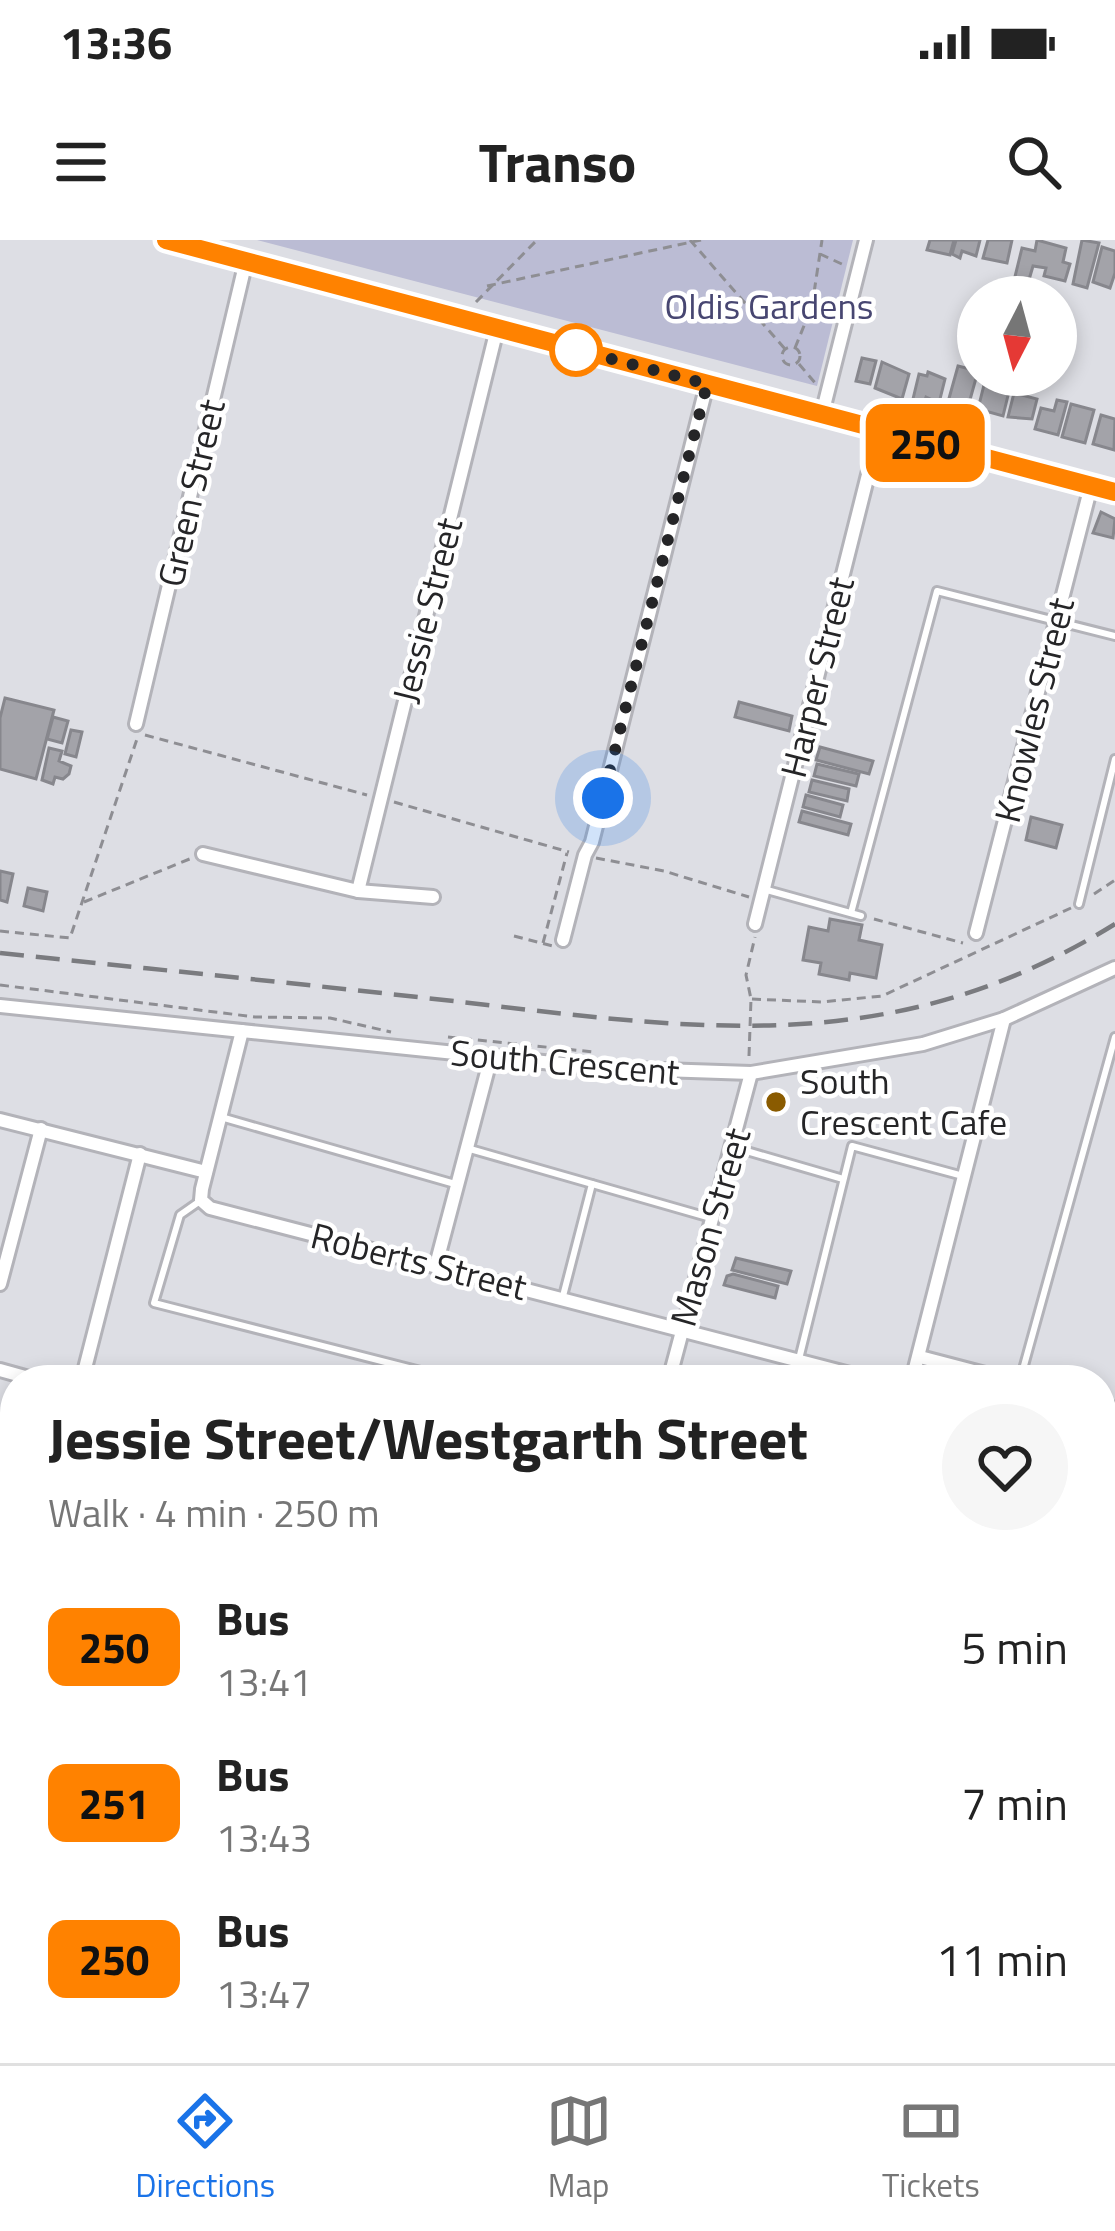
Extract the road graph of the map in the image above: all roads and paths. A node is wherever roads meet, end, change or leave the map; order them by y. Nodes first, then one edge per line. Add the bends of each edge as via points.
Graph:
1 (166, 240) edge
2 (537, 240) edge
3 (701, 240) edge
4 (821, 240) edge
5 (866, 240) edge
6 (690, 241) edge
7 (818, 253) junction
8 (246, 261) junction
9 (858, 272) junction
10 (488, 286) junction
11 (476, 302) dead end
12 (497, 328) junction
13 (795, 348) junction
14 (785, 349) junction
15 (797, 363) junction
16 (707, 384) junction
17 (817, 386) dead end
18 (822, 415) junction
19 (880, 431) junction
20 (1091, 486) junction
21 (1115, 493) edge
22 (1056, 622) junction
23 (1115, 636) edge
24 (136, 724) dead end
25 (1115, 759) edge
26 (380, 798) junction
27 (567, 851) junction
28 (203, 854) joint
29 (585, 855) junction
30 (1115, 880) edge
31 (358, 891) junction
32 (762, 895) junction
33 (433, 897) dead end
34 (83, 902) junction
35 (1079, 904) junction
36 (850, 913) junction
37 (861, 916) joint
38 (755, 923) dead end
39 (0, 932) edge
40 (976, 933) dead end
41 (514, 936) dead end
42 (543, 943) junction
43 (561, 943) joint
44 (964, 943) junction
45 (986, 947) junction
46 (960, 958) junction
47 (1115, 968) edge
48 (746, 975) dead end
49 (0, 985) edge
50 (751, 999) junction
51 (0, 1006) edge
52 (1004, 1019) junction
53 (242, 1031) junction
54 (399, 1033) dead end
55 (440, 1036) dead end
56 (1115, 1037) edge
57 (602, 1054) dead end
58 (748, 1056) dead end
59 (491, 1057) junction
60 (751, 1073) junction
61 (221, 1117) junction
62 (0, 1120) edge
63 (41, 1129) junction
64 (733, 1147) junction
65 (468, 1148) junction
66 (140, 1154) junction
67 (206, 1172) junction
68 (966, 1177) junction
69 (843, 1179) junction
70 (592, 1184) junction
71 (458, 1185) junction
72 (201, 1200) junction
73 (714, 1219) junction
74 (436, 1264) junction
75 (0, 1285) edge
76 (562, 1298) junction
77 (683, 1330) junction
78 (920, 1357) junction
79 (799, 1361) junction
80 (86, 1365) edge
81 (398, 1365) edge
82 (672, 1365) edge
83 (815, 1365) edge
84 (917, 1365) edge
85 (951, 1365) edge
86 (1024, 1365) edge

1 - 8 main road
2 - 10 path
3 - 6 path
4 - 7 path
5 - 9 street
6 - 10 path
6 - 14 path
7 - 9 path
7 - 13 path via 812,305
8 - 12 main road
8 - 24 street, Green Street
9 - 18 street
10 - 11 path
12 - 16 main road
12 - 26 street, Jessie Street
13 - 14 path
13 - 15 path
14 - 15 path via 783,362
15 - 17 path
16 - 18 main road
16 - 29 street
18 - 19 main road
19 - 20 main road
19 - 32 street, Harper Street
20 - 21 main road
20 - 22 street, Knowles Street
22 - 23 lane
22 - 36 lane via 937,591
22 - 40 street, Knowles Street
25 - 35 lane
26 - 27 path
26 - 31 street, Jessie Street
26 - 34 path via 140,730
27 - 29 path
27 - 42 path
28 - 31 street
28 - 34 path
29 - 32 path
29 - 43 street
30 - 35 path
31 - 33 street
32 - 36 lane
32 - 38 street, Harper Street
34 - 39 path via 70,938
35 - 45 path
36 - 37 lane
37 - 44 path
41 - 42 path
42 - 43 path
44 - 45 path
44 - 46 path
45 - 46 path
46 - 50 path via 882,996
47 - 52 street, South Crescent
48 - 50 path
49 - 54 path via 255,1017 330,1018
50 - 58 path
51 - 53 street, South Crescent
52 - 60 street, South Crescent via 923,1045
52 - 68 street
53 - 59 street, South Crescent
53 - 61 street
55 - 57 path
56 - 86 lane
59 - 60 street, South Crescent
59 - 65 street
60 - 64 street, Mason Street
61 - 67 street
61 - 71 lane
62 - 63 street
63 - 66 street
63 - 75 street
64 - 69 lane
64 - 73 street, Mason Street
65 - 70 lane
65 - 71 street
66 - 67 street
66 - 80 street
67 - 72 street
68 - 69 lane via 852,1145
68 - 78 street
69 - 79 lane
70 - 73 lane
70 - 76 lane
71 - 74 street
72 - 74 street, Roberts Street
72 - 81 lane via 180,1215 154,1303
73 - 77 street, Mason Street
74 - 76 street, Roberts Street
76 - 77 street, Roberts Street
77 - 79 street, Roberts Street
77 - 82 street, Mason Street
78 - 84 street
78 - 85 street
79 - 83 street, Roberts Street

